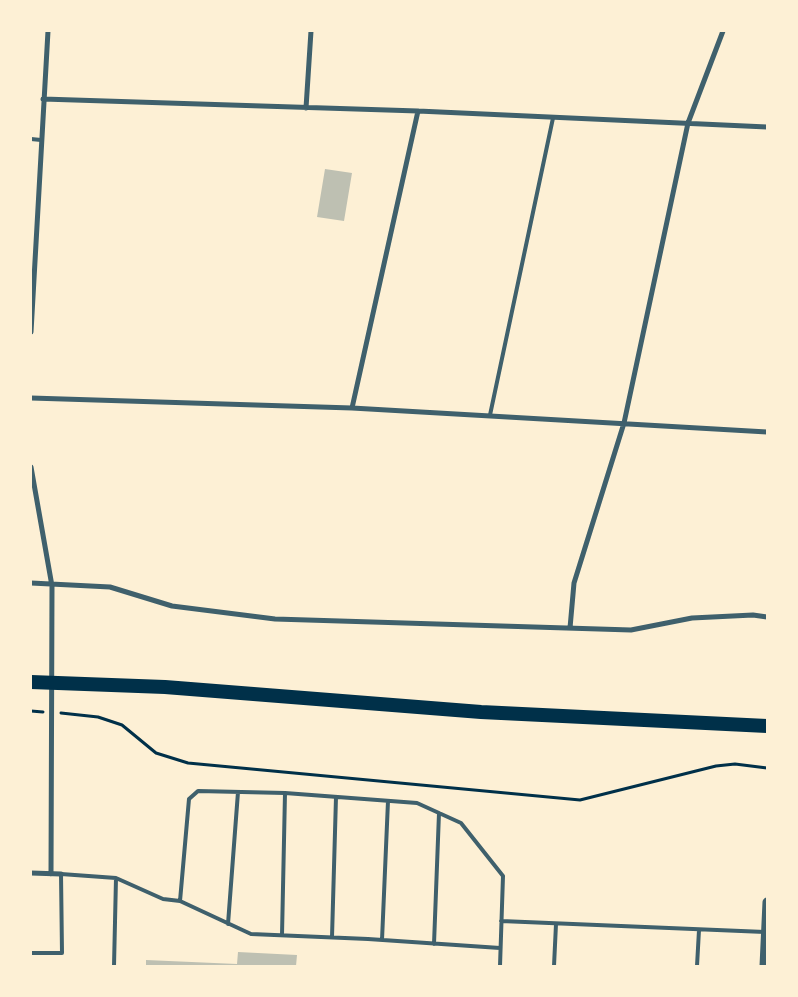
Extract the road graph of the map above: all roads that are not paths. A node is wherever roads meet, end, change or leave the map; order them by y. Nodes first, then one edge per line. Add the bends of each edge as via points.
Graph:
1 (48, 31) edge
2 (311, 31) edge
3 (723, 31) edge
4 (43, 99) junction
5 (306, 108) junction
6 (418, 111) junction
7 (553, 118) junction
8 (688, 123) junction
9 (767, 127) edge
10 (31, 139) edge
11 (41, 140) junction
12 (31, 330) edge
13 (31, 398) edge
14 (352, 408) junction
15 (490, 416) junction
16 (624, 423) junction
17 (767, 432) edge
18 (31, 467) edge
19 (31, 583) edge
20 (52, 586) junction
21 (767, 618) edge
22 (570, 628) junction
23 (31, 682) edge
24 (51, 683) junction
25 (767, 726) edge
26 (238, 792) junction
27 (285, 793) junction
28 (336, 797) junction
29 (388, 801) junction
30 (440, 813) junction
31 (31, 873) edge
32 (51, 874) junction
33 (61, 874) junction
34 (116, 878) junction
35 (180, 901) junction
36 (767, 902) edge
37 (501, 921) junction
38 (228, 924) junction
39 (556, 924) junction
40 (699, 930) junction
41 (765, 932) junction
42 (282, 935) junction
43 (332, 937) junction
44 (382, 940) junction
45 (434, 944) junction
46 (500, 948) junction
47 (31, 953) edge
48 (114, 966) edge
49 (500, 966) edge
50 (554, 966) edge
51 (697, 966) edge
52 (764, 966) edge

1 - 4 street
2 - 5 street
3 - 8 street
4 - 5 street
4 - 11 street
5 - 6 street
6 - 7 street
6 - 14 street
7 - 8 street
7 - 15 lane
8 - 9 street
8 - 16 street
10 - 11 lane
11 - 12 street
13 - 14 street
14 - 15 street
15 - 16 street
16 - 17 street
16 - 22 street via 574,583
18 - 20 street
19 - 20 street
20 - 22 street via 110,587 172,606 275,619
20 - 24 street
21 - 22 street via 753,615 692,618 631,630
23 - 24 highway
24 - 25 highway via 164,687 481,712
24 - 32 street
26 - 27 lane
26 - 35 lane via 198,790 189,799
26 - 38 lane
27 - 28 lane
27 - 42 lane
28 - 29 lane
28 - 43 lane
29 - 30 lane via 417,803
29 - 44 lane
30 - 37 lane via 461,823 503,876
30 - 45 lane
31 - 32 street
32 - 33 street
33 - 34 lane
33 - 47 lane via 62,953
34 - 35 lane via 163,899
34 - 48 lane
35 - 38 lane
36 - 41 street
37 - 39 lane
37 - 46 lane
38 - 42 lane via 250,934
39 - 40 lane
39 - 50 lane
40 - 41 lane
40 - 51 lane
41 - 52 street
42 - 43 lane
43 - 44 lane
44 - 45 lane
45 - 46 lane
46 - 49 lane

